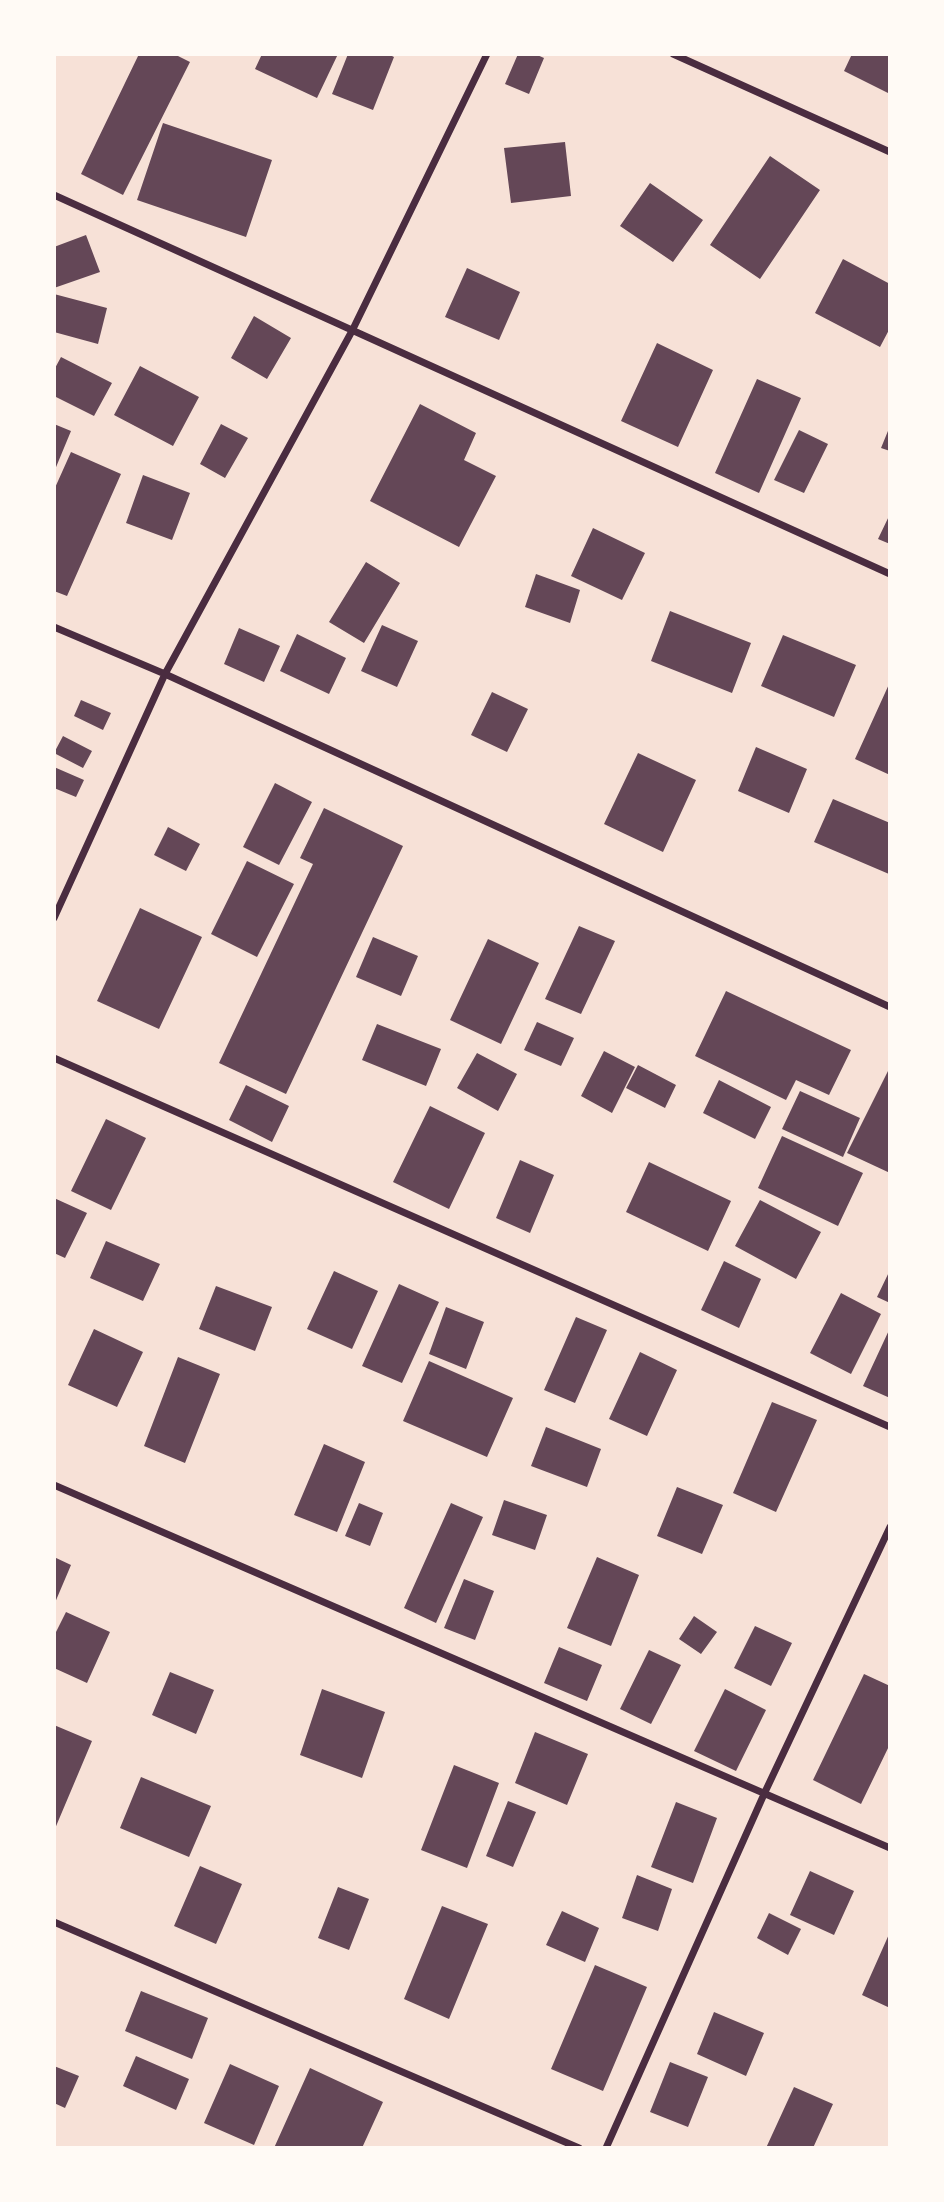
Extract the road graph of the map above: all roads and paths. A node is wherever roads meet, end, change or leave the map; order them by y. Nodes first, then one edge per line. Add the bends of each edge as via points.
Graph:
1 (487, 54) edge
2 (673, 54) edge
3 (890, 152) edge
4 (54, 195) edge
5 (352, 331) junction
6 (890, 574) edge
7 (54, 627) edge
8 (165, 674) junction
9 (54, 918) edge
10 (890, 1007) edge
11 (54, 1058) edge
12 (890, 1427) edge
13 (54, 1485) edge
14 (890, 1527) edge
15 (765, 1792) junction
16 (890, 1847) edge
17 (54, 1922) edge
18 (579, 2148) edge
19 (606, 2148) edge

1 - 5 street
2 - 3 street
4 - 5 street
5 - 6 street
5 - 8 street
7 - 8 street
8 - 9 street
8 - 10 street
11 - 12 street
13 - 15 street
14 - 15 street
15 - 16 street
15 - 19 street
17 - 18 street

